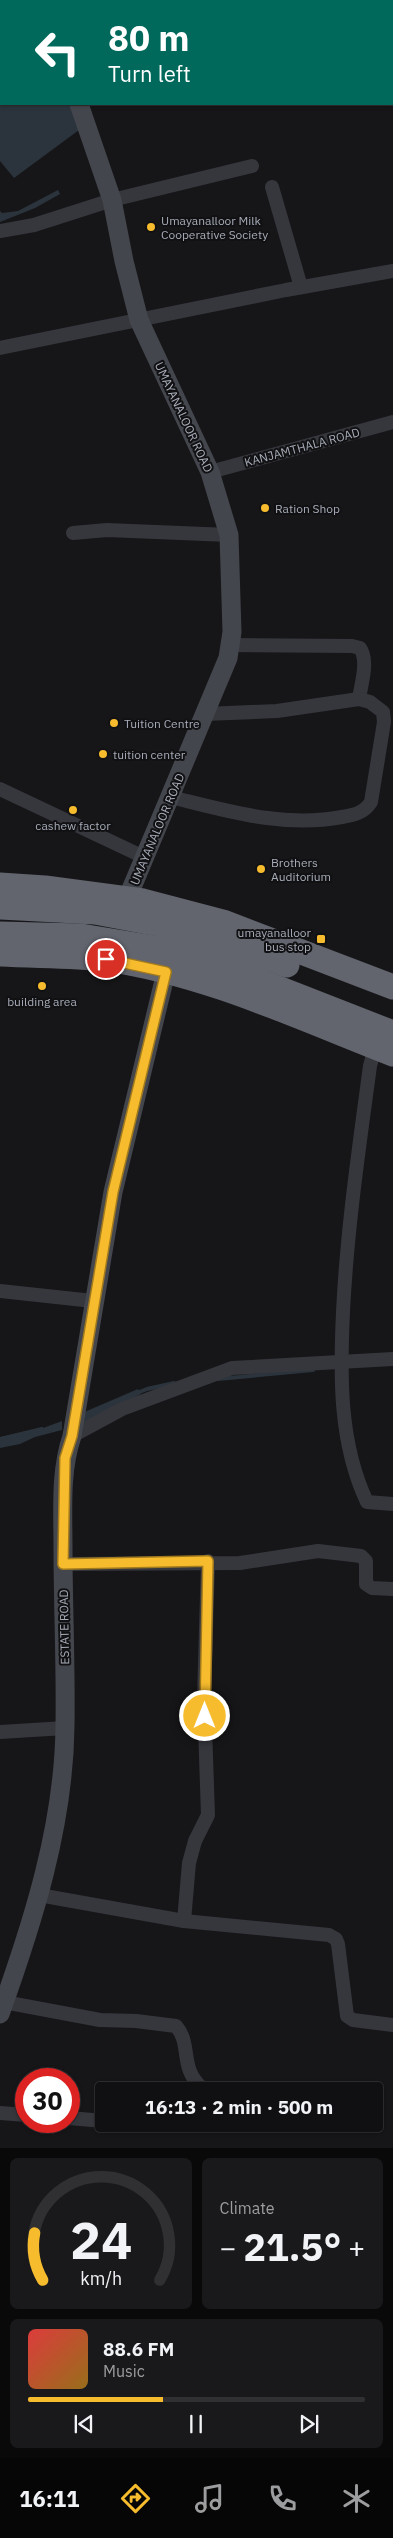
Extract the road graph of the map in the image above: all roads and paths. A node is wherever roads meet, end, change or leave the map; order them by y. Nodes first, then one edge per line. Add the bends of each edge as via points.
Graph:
1 (79, 105) edge
2 (252, 166) dead end
3 (272, 188) dead end
4 (112, 200) junction
5 (0, 231) edge
6 (393, 271) edge
7 (301, 287) junction
8 (140, 320) junction
9 (0, 348) edge
10 (393, 422) edge
11 (210, 472) junction
12 (74, 532) dead end
13 (229, 535) junction
14 (231, 645) junction
15 (360, 699) junction
16 (205, 714) junction
17 (0, 789) edge
18 (171, 797) junction
19 (146, 858) junction
20 (0, 885) edge
21 (127, 899) junction
22 (0, 908) edge
23 (0, 934) edge
24 (0, 954) edge
25 (166, 972) junction
26 (393, 987) edge
27 (393, 1005) edge
28 (387, 1045) edge
29 (0, 1291) edge
30 (93, 1302) junction
31 (393, 1359) edge
32 (341, 1362) junction
33 (72, 1436) junction
34 (393, 1504) edge
35 (208, 1561) junction
36 (63, 1564) junction
37 (393, 1589) edge
38 (65, 1728) junction
39 (0, 1732) edge
40 (38, 1895) junction
41 (184, 1921) junction
42 (2, 2008) edge
43 (393, 2026) edge
44 (196, 2082) edge
45 (0, 2113) edge
46 (15, 2114) edge
47 (80, 2119) edge
48 (95, 2120) edge

1 - 4 street, UMAYANALOOR ROAD
2 - 4 street
3 - 7 street
4 - 5 street via 34,225
4 - 8 street, UMAYANALOOR ROAD
6 - 7 street
7 - 8 street
8 - 9 street
8 - 11 street, UMAYANALOOR ROAD
10 - 11 street, KANJAMTHALA ROAD
11 - 13 street, UMAYANALOOR ROAD
12 - 13 street via 107,530
13 - 14 street, UMAYANALOOR ROAD
14 - 15 street via 360,648 364,663
14 - 16 street, UMAYANALOOR ROAD
15 - 16 street via 277,711
15 - 18 street via 384,712 384,722 371,802 359,813 316,822 252,817
16 - 18 street, UMAYANALOOR ROAD
17 - 19 street
18 - 19 street, UMAYANALOOR ROAD
19 - 21 street, UMAYANALOOR ROAD
20 - 21 highway
21 - 26 highway via 223,922
22 - 27 highway via 95,912 196,931
23 - 28 highway via 81,936 191,954
24 - 25 highway via 106,959
25 - 28 highway via 217,986
25 - 30 street, ESTATE ROAD via 113,1192
28 - 32 street via 370,1066 346,1256
29 - 30 street
30 - 33 street, ESTATE ROAD
31 - 32 street
32 - 33 street via 232,1368 122,1409
32 - 34 street via 346,1435 361,1490 366,1502
33 - 36 street, ESTATE ROAD via 65,1458
35 - 36 street
35 - 37 street via 240,1563 318,1551 354,1554 366,1561 366,1584 372,1588
35 - 41 street via 204,1698 208,1815 195,1841 189,1863
36 - 38 street, ESTATE ROAD
38 - 39 street
38 - 40 street, ESTATE ROAD via 54,1828
40 - 41 street
40 - 42 street, ESTATE ROAD
41 - 43 street via 329,1935 338,1944 347,2016 353,2020
42 - 44 street via 176,2026 181,2032 187,2065
45 - 46 street
47 - 48 street

